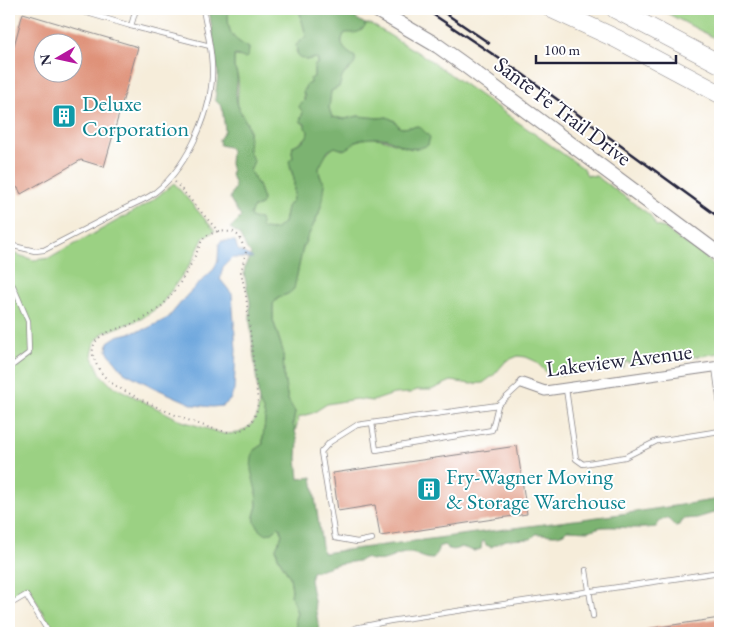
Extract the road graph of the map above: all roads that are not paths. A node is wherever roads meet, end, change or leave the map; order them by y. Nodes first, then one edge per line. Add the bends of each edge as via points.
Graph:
1 (74, 9) edge
2 (136, 9) edge
3 (204, 9) edge
4 (375, 9) edge
5 (552, 9) edge
6 (615, 9) edge
7 (131, 26) junction
8 (210, 46) junction
9 (720, 64) edge
10 (720, 94) edge
11 (9, 245) edge
12 (720, 255) edge
13 (9, 284) edge
14 (717, 366) edge
15 (9, 368) edge
16 (522, 383) joint
17 (566, 389) junction
18 (720, 404) edge
19 (498, 405) junction
20 (372, 423) junction
21 (720, 430) edge
22 (372, 539) dead end
23 (586, 570) dead end
24 (720, 572) edge
25 (589, 591) junction
26 (9, 605) edge
27 (593, 616) dead end
28 (49, 633) edge
29 (347, 633) edge

1 - 7 lane
2 - 7 lane
3 - 8 lane
4 - 12 main road, Sante Fe Trail Drive via 438,46
5 - 10 highway via 617,39
6 - 9 highway
7 - 8 lane
8 - 11 lane via 211,86 203,116 188,155 166,183 149,196 44,250
13 - 15 lane via 13,286 28,321 29,353
14 - 17 street, Lakeview Avenue
14 - 18 lane
16 - 17 street, Lakeview Avenue via 545,391
16 - 19 lane
17 - 21 lane via 576,459 583,464 625,457 658,441
19 - 20 lane
19 - 20 lane via 492,430 376,450
20 - 22 lane via 357,425 330,442 322,452 335,538 357,542
23 - 25 lane
24 - 25 lane
25 - 27 lane
25 - 29 lane via 354,628
26 - 28 lane via 26,595

